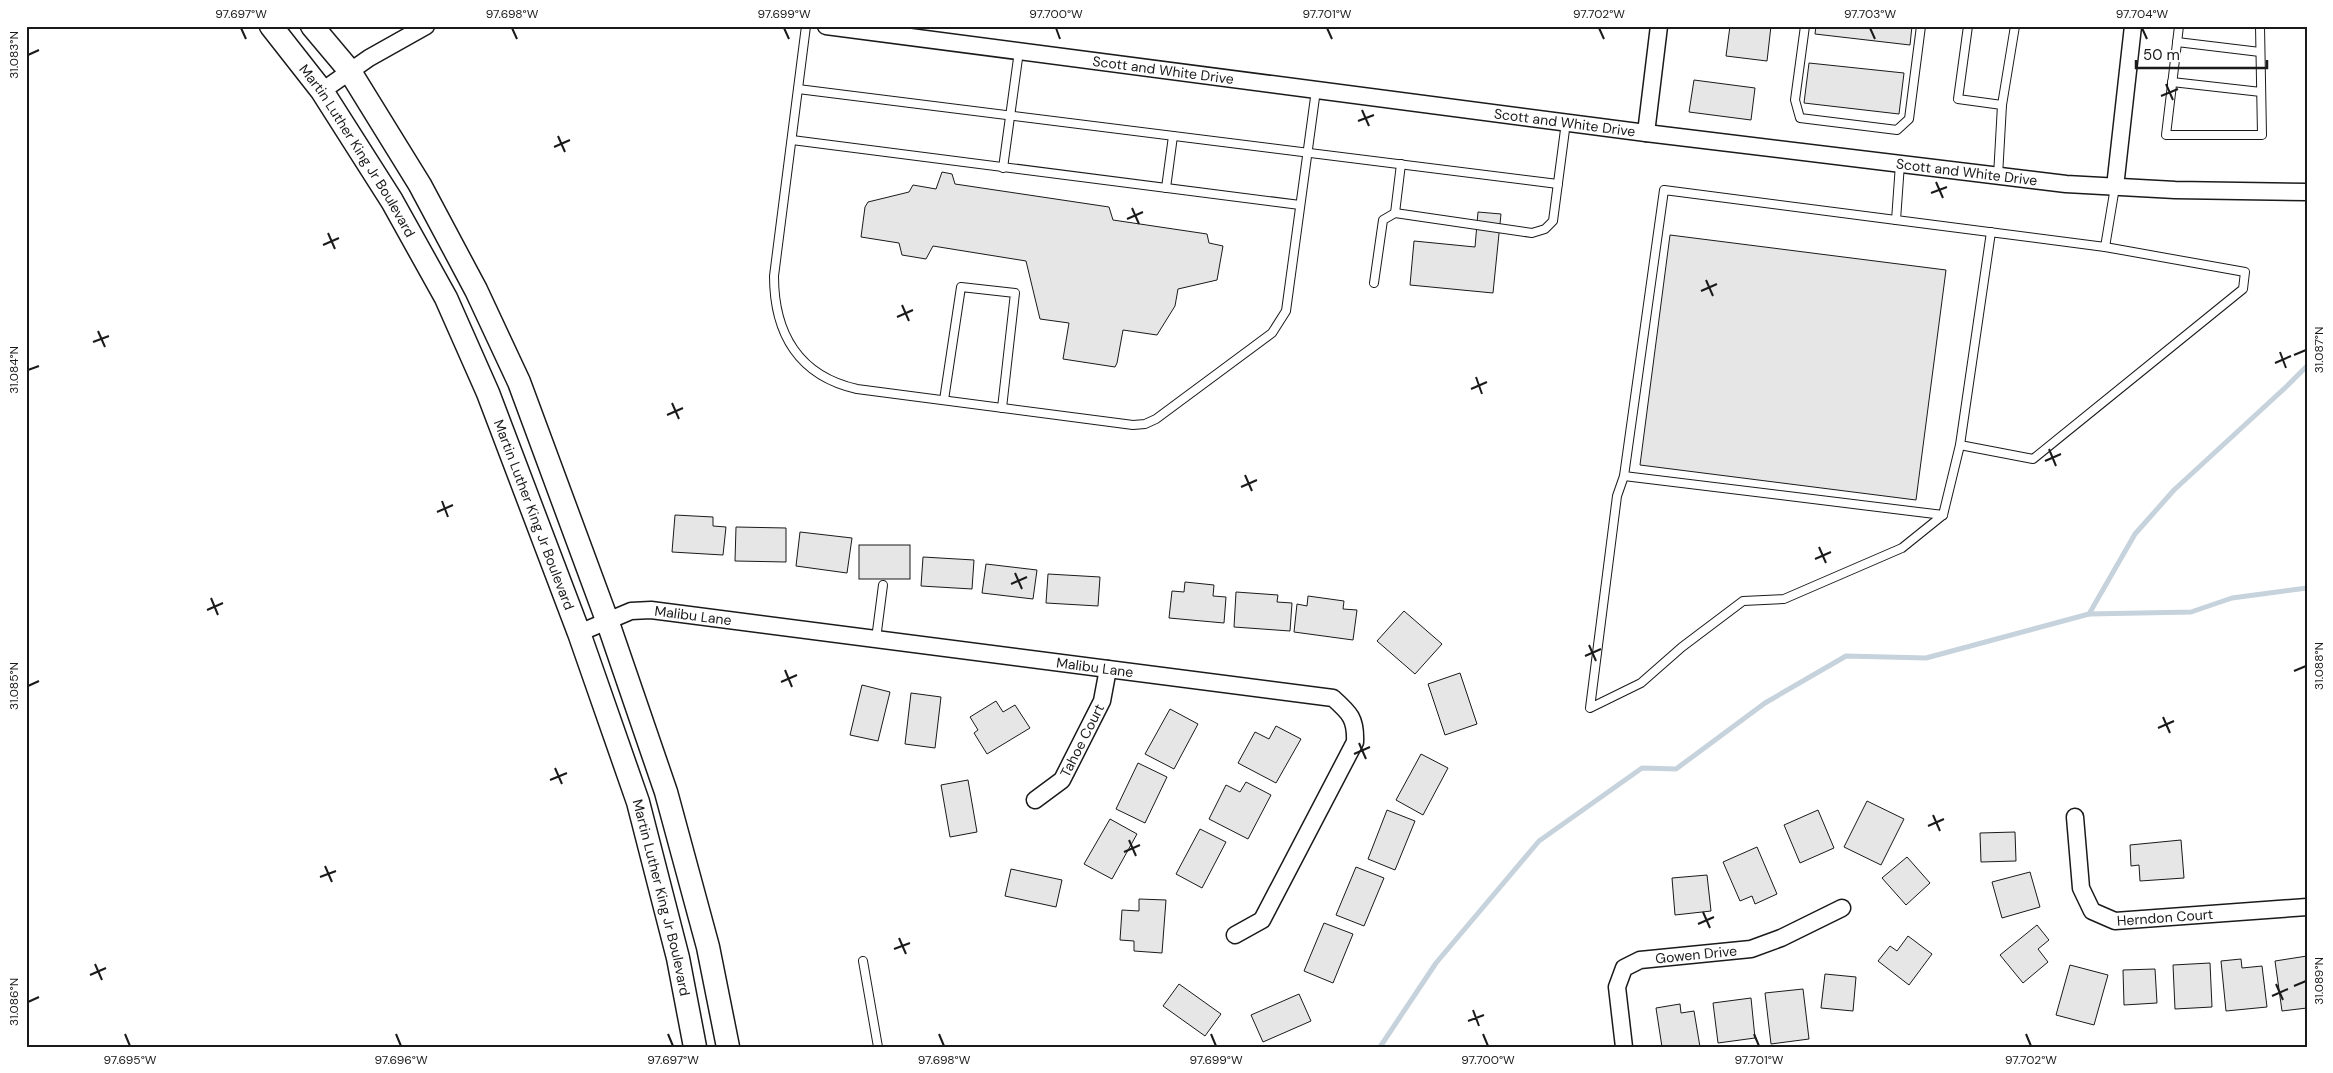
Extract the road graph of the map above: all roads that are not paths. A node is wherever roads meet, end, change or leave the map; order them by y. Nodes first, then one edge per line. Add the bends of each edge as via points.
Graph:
1 (271, 26) edge
2 (312, 26) edge
3 (426, 26) edge
4 (806, 26) edge
5 (1658, 26) edge
6 (1805, 26) edge
7 (1921, 26) edge
8 (1968, 26) edge
9 (2015, 26) edge
10 (2133, 26) edge
11 (2179, 26) edge
12 (2260, 26) edge
13 (832, 27) edge
14 (2177, 42) junction
15 (1019, 51) junction
16 (2260, 52) junction
17 (349, 70) junction
18 (2172, 82) junction
19 (798, 89) junction
20 (1316, 90) junction
21 (322, 91) junction
22 (2261, 92) junction
23 (2002, 105) junction
24 (1011, 116) junction
25 (1566, 122) junction
26 (1646, 133) junction
27 (1172, 136) junction
28 (792, 140) junction
29 (1307, 152) junction
30 (1401, 164) junction
31 (1900, 164) junction
32 (1003, 168) junction
33 (1998, 176) junction
34 (1558, 184) junction
35 (2115, 187) junction
36 (1166, 188) junction
37 (2307, 192) edge
38 (1300, 206) junction
39 (1395, 213) junction
40 (1896, 220) junction
41 (1991, 232) junction
42 (2105, 247) junction
43 (1374, 283) dead end
44 (944, 400) junction
45 (1002, 408) junction
46 (1960, 445) junction
47 (1624, 476) junction
48 (1943, 515) junction
49 (883, 585) dead end
50 (607, 620) junction
51 (579, 633) junction
52 (876, 639) junction
53 (1108, 669) junction
54 (1034, 800) dead end
55 (2075, 817) dead end
56 (2307, 907) edge
57 (1842, 908) dead end
58 (1235, 935) dead end
59 (864, 961) dead end
60 (695, 1047) edge
61 (728, 1047) edge
62 (878, 1047) edge
63 (1624, 1047) edge

1 - 21 main road, Martin Luther King Jr Boulevard
2 - 17 main road
3 - 17 street
4 - 19 lane
5 - 26 street
6 - 7 lane via 1795,100 1800,118 1897,130 1909,120
8 - 23 lane via 1958,99
9 - 23 lane
10 - 35 street
11 - 14 lane
12 - 16 lane
13 - 15 street, Scott and White Drive
14 - 16 lane
14 - 18 lane
15 - 20 street, Scott and White Drive
15 - 24 lane
16 - 22 lane
17 - 21 street
17 - 50 main road via 420,185 476,290 519,382
18 - 22 lane
18 - 22 lane via 2166,135 2262,135
19 - 24 lane
19 - 28 lane
20 - 25 street, Scott and White Drive
20 - 29 lane
21 - 51 main road, Martin Luther King Jr Boulevard via 392,201 446,298 488,393
23 - 33 lane
24 - 27 lane
24 - 32 lane
25 - 26 street, Scott and White Drive
25 - 34 lane
26 - 31 street, Scott and White Drive
27 - 29 lane
27 - 36 lane
28 - 32 lane
28 - 44 lane via 774,276 777,310 790,345 804,364 839,385
29 - 30 lane
29 - 38 lane
30 - 34 lane
30 - 39 lane
31 - 33 street, Scott and White Drive
31 - 40 lane
32 - 36 lane
33 - 35 street, Scott and White Drive
34 - 39 lane via 1553,222 1532,233
35 - 37 street, Scott and White Drive
35 - 42 lane
36 - 38 lane
38 - 45 lane via 1286,311 1272,333 1156,419 1134,426
39 - 43 lane via 1383,220
40 - 41 lane
40 - 47 lane via 1664,190
41 - 42 lane
41 - 46 lane
42 - 46 lane via 2245,272 2243,289 2033,459
44 - 45 lane
44 - 45 lane via 961,287 1015,293
46 - 48 lane
47 - 48 lane
47 - 48 lane via 1617,496 1590,708 1641,683 1743,601 1784,599 1902,548
49 - 52 lane
50 - 51 street, Malibu Lane
50 - 52 street, Malibu Lane via 631,611 651,610
50 - 61 main road via 666,792 708,947
51 - 60 main road, Martin Luther King Jr Boulevard via 638,802 678,958
52 - 53 street, Malibu Lane
53 - 54 street, Tahoe Court via 1102,701 1062,780
53 - 58 street, Malibu Lane via 1333,698 1349,713 1356,728 1355,742 1262,920
55 - 56 street, Herndon Court via 2081,888 2092,911 2114,921
57 - 63 street, Gowen Drive via 1751,949 1640,960 1624,968 1617,987
59 - 62 lane

